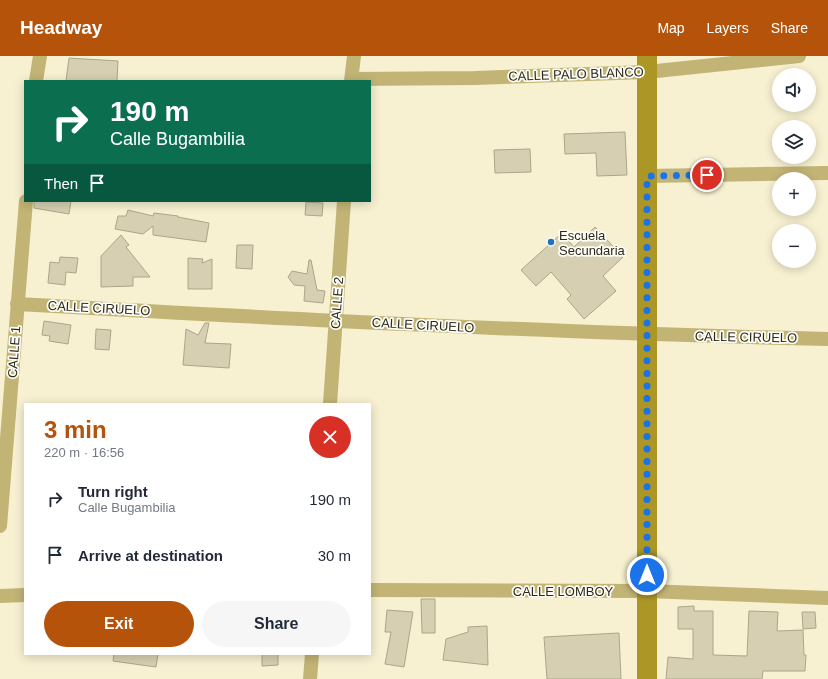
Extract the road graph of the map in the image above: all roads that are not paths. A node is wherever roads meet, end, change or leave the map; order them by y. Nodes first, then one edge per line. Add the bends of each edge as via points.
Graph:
1 (40, 56) edge
2 (354, 56) edge
3 (799, 56) edge
4 (647, 64) edge
5 (36, 80) edge
6 (352, 80) edge
7 (828, 174) edge
8 (647, 176) junction
9 (26, 202) edge
10 (344, 202) edge
11 (17, 304) junction
12 (336, 322) junction
13 (647, 335) junction
14 (828, 339) edge
15 (330, 403) edge
16 (0, 526) edge
17 (371, 590) edge
18 (647, 591) junction
19 (24, 595) edge
20 (0, 596) edge
21 (828, 598) edge
22 (312, 655) edge
23 (310, 679) edge
24 (648, 679) edge

1 - 5 street
2 - 6 street
3 - 4 street, CALLE PALO BLANCO
4 - 6 street, CALLE PALO BLANCO via 474,78
4 - 8 main road
7 - 8 street
8 - 13 main road
9 - 11 street, CALLE 1
10 - 12 street, CALLE 2
11 - 12 street, CALLE CIRUELO
11 - 16 street, CALLE 1
12 - 13 street, CALLE CIRUELO
12 - 15 street, CALLE 2
13 - 14 street, CALLE CIRUELO
13 - 18 main road
17 - 18 street, CALLE LOMBOY
18 - 21 street, CALLE LOMBOY
18 - 24 main road
19 - 20 street
22 - 23 street

